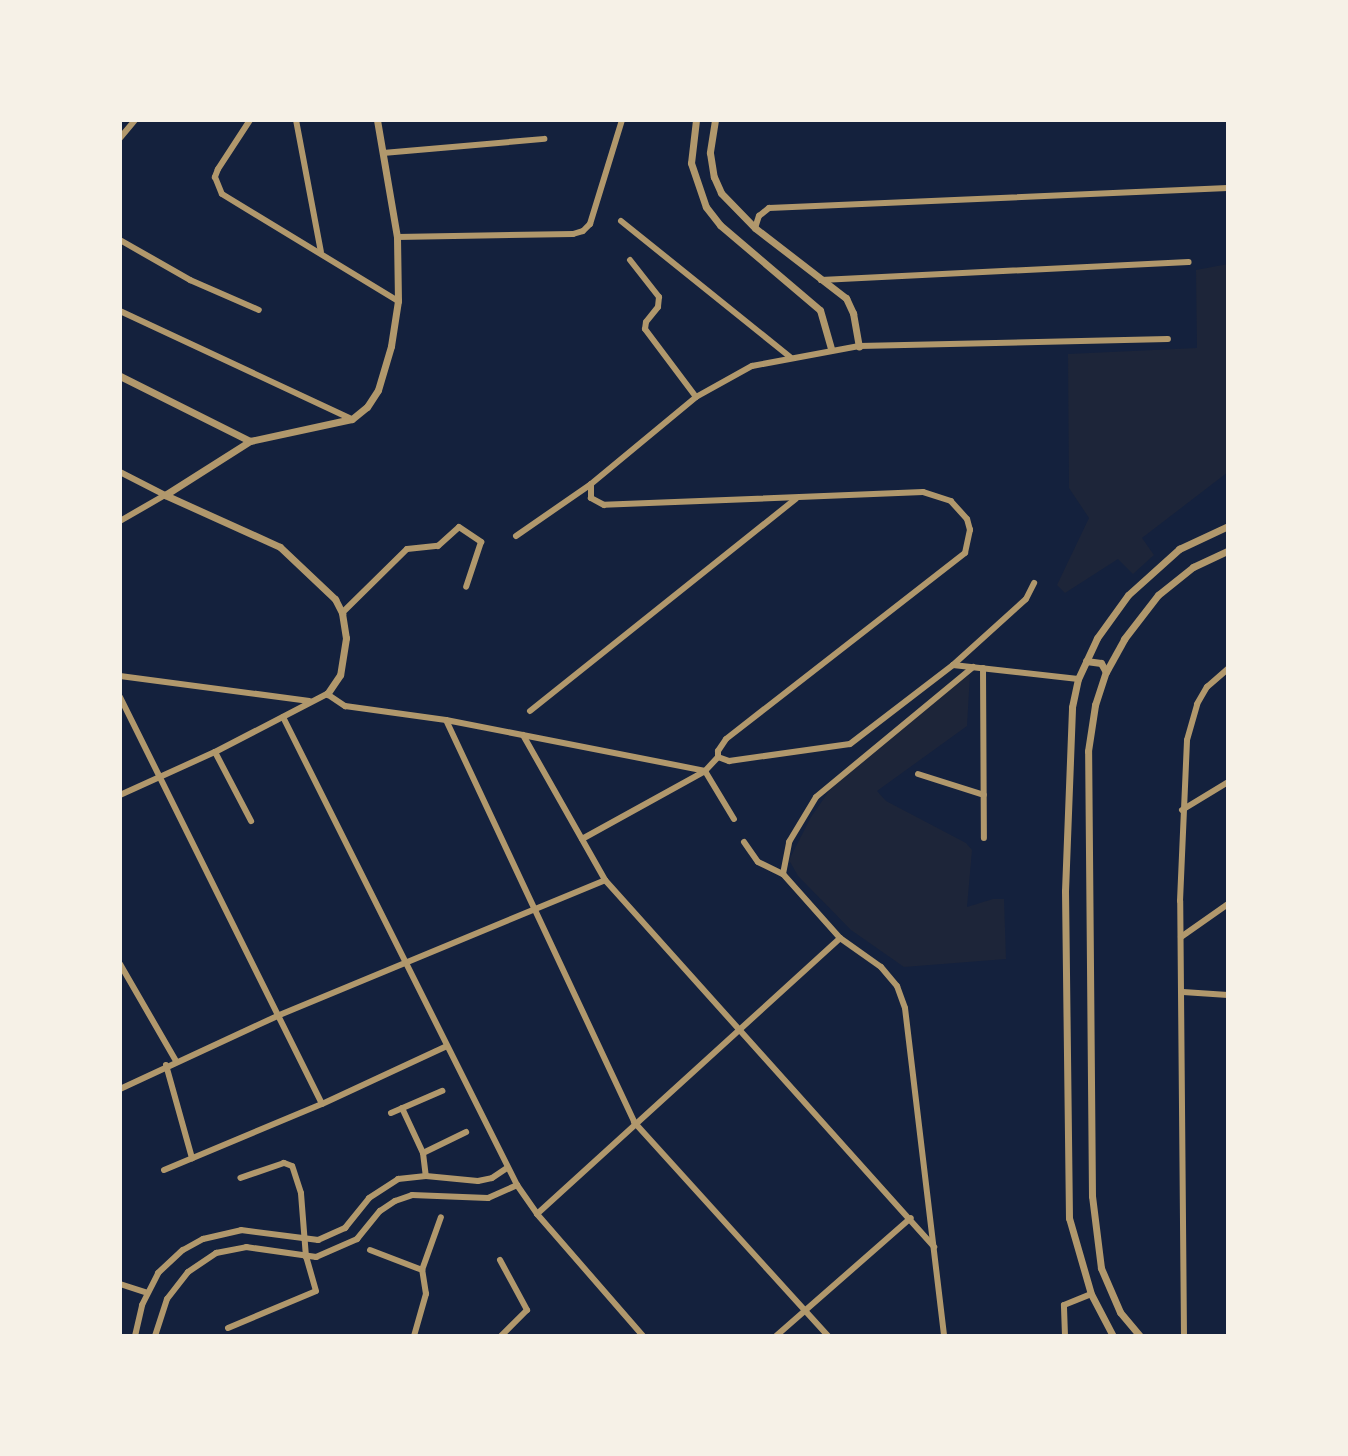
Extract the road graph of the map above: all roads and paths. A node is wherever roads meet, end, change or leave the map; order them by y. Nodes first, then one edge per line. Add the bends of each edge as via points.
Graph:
1 (135, 120) edge
2 (250, 120) edge
3 (296, 120) edge
4 (377, 120) edge
5 (622, 120) edge
6 (696, 120) edge
7 (715, 120) edge
8 (120, 138) edge
9 (544, 139) dead end
10 (383, 153) junction
11 (1228, 188) edge
12 (621, 221) dead end
13 (755, 228) junction
14 (397, 237) junction
15 (120, 240) edge
16 (321, 252) junction
17 (630, 260) dead end
18 (1189, 262) dead end
19 (820, 280) junction
20 (398, 301) junction
21 (259, 310) dead end
22 (120, 311) edge
23 (1168, 339) dead end
24 (859, 346) junction
25 (831, 348) junction
26 (790, 357) junction
27 (120, 376) edge
28 (696, 397) junction
29 (352, 419) junction
30 (250, 441) junction
31 (120, 472) edge
32 (591, 484) junction
33 (165, 495) junction
34 (796, 499) junction
35 (120, 521) edge
36 (1228, 526) edge
37 (516, 536) dead end
38 (1228, 551) edge
39 (1034, 583) dead end
40 (466, 587) dead end
41 (342, 613) junction
42 (1086, 661) junction
43 (953, 665) junction
44 (973, 667) junction
45 (983, 668) junction
46 (1228, 669) edge
47 (1106, 672) junction
48 (120, 676) edge
49 (1078, 679) junction
50 (327, 694) junction
51 (120, 697) edge
52 (309, 701) junction
53 (530, 711) dead end
54 (283, 717) junction
55 (446, 720) junction
56 (523, 735) junction
57 (1068, 749) junction
58 (1088, 751) junction
59 (215, 752) junction
60 (718, 757) junction
61 (705, 771) junction
62 (918, 774) dead end
63 (162, 777) junction
64 (1228, 782) edge
65 (120, 795) edge
66 (984, 795) junction
67 (1182, 810) junction
68 (734, 819) dead end
69 (251, 821) dead end
70 (984, 838) dead end
71 (582, 839) junction
72 (744, 842) dead end
73 (783, 874) junction
74 (605, 880) junction
75 (1228, 904) edge
76 (532, 908) junction
77 (1181, 937) junction
78 (840, 938) junction
79 (405, 963) junction
80 (120, 964) edge
81 (1183, 992) junction
82 (1228, 995) edge
83 (277, 1016) junction
84 (739, 1030) junction
85 (445, 1047) junction
86 (176, 1061) junction
87 (166, 1065) junction
88 (120, 1089) edge
89 (442, 1091) dead end
90 (322, 1104) junction
91 (402, 1108) junction
92 (391, 1113) dead end
93 (634, 1122) junction
94 (466, 1132) dead end
95 (423, 1153) junction
96 (192, 1158) junction
97 (507, 1168) junction
98 (164, 1170) dead end
99 (426, 1176) junction
100 (240, 1178) dead end
101 (462, 1181) junction
102 (517, 1185) junction
103 (461, 1199) junction
104 (537, 1214) junction
105 (441, 1217) dead end
106 (911, 1218) junction
107 (304, 1240) junction
108 (934, 1247) junction
109 (370, 1250) dead end
110 (306, 1257) junction
111 (500, 1260) dead end
112 (422, 1270) junction
113 (120, 1284) edge
114 (147, 1293) junction
115 (1091, 1294) junction
116 (804, 1309) junction
117 (228, 1328) dead end
118 (135, 1336) edge
119 (155, 1336) edge
120 (414, 1336) edge
121 (501, 1336) edge
122 (643, 1336) edge
123 (776, 1336) edge
124 (828, 1336) edge
125 (944, 1336) edge
126 (1065, 1336) edge
127 (1113, 1336) edge
128 (1140, 1336) edge
129 (1184, 1336) edge

1 - 8 street
2 - 16 street via 218,169 217,186 222,194
3 - 16 street
4 - 10 street
5 - 14 street via 590,224 583,231
6 - 25 street via 691,163 706,207 820,310
7 - 13 street via 710,153 714,177 721,193
9 - 10 street
10 - 14 street
11 - 13 street via 769,208
12 - 26 street
13 - 19 street
14 - 20 street
15 - 21 street via 190,280
16 - 20 street
17 - 28 street via 659,297 655,313 644,325
18 - 19 street
19 - 24 street via 846,298
20 - 29 street via 378,390
22 - 29 street
23 - 24 street
24 - 25 street
25 - 26 street
26 - 28 street via 752,366
27 - 30 street
28 - 32 street
29 - 30 street
30 - 33 street
31 - 33 street
32 - 34 street via 591,498 604,505
32 - 37 street
33 - 35 street
33 - 41 street via 280,547 335,599
34 - 53 street
34 - 60 street via 936,495 951,501 967,519 969,542 965,553 726,739
36 - 42 street via 1198,537 1161,562 1128,595
38 - 47 street via 1193,567 1158,595
39 - 43 street via 1026,599
40 - 41 street via 481,542 459,527 438,546 407,549
41 - 50 street via 344,656 340,675
42 - 47 street via 1101,663
42 - 49 street
43 - 44 street
43 - 60 street via 850,744 729,761
44 - 45 street
44 - 73 street via 816,797 789,842
45 - 49 street
45 - 66 street
46 - 67 street via 1197,704 1187,740
47 - 58 street
48 - 52 street
49 - 57 street
50 - 52 street
50 - 55 street via 345,706
51 - 63 street
52 - 54 street
54 - 59 street
54 - 79 street
55 - 56 street
55 - 76 street
56 - 61 street
56 - 71 street
57 - 58 street
57 - 115 street via 1069,1218
58 - 128 street via 1092,1196 1101,1268 1120,1312
59 - 63 street
59 - 69 street
60 - 61 street
61 - 68 street
61 - 71 street
62 - 66 street
63 - 65 street
63 - 83 street
64 - 67 street
66 - 70 street
67 - 77 street
71 - 74 street
72 - 73 street via 758,862
73 - 78 street
74 - 76 street
74 - 84 street
75 - 77 street
76 - 79 street
76 - 93 street
77 - 81 street
78 - 84 street
78 - 108 street via 881,967 897,986 905,1008
79 - 83 street
79 - 85 street
80 - 86 street
81 - 82 street
81 - 129 street
83 - 86 street
83 - 90 street
84 - 93 street
84 - 106 street
85 - 90 street
85 - 97 street
86 - 87 street
87 - 88 street
87 - 96 street
89 - 91 street
90 - 96 street
91 - 92 street
91 - 95 street
93 - 104 street
93 - 116 street
94 - 95 street
95 - 99 street
96 - 98 street
97 - 101 street via 492,1178
97 - 102 street
99 - 101 street
99 - 107 street via 398,1179 369,1198 345,1228
100 - 107 street via 284,1163 292,1166 301,1193
101 - 103 street
102 - 103 street via 499,1196
102 - 104 street
103 - 110 street via 432,1195 395,1201 357,1239
104 - 122 street
105 - 112 street
106 - 108 street
106 - 116 street
107 - 110 street
107 - 114 street via 257,1230 223,1232 176,1255
108 - 125 street
109 - 112 street
110 - 117 street via 316,1291
110 - 119 street via 246,1247 201,1260 167,1299
111 - 121 street via 527,1310
112 - 120 street via 426,1294
113 - 114 street
114 - 118 street
115 - 126 street via 1064,1305
115 - 127 street
116 - 123 street
116 - 124 street

